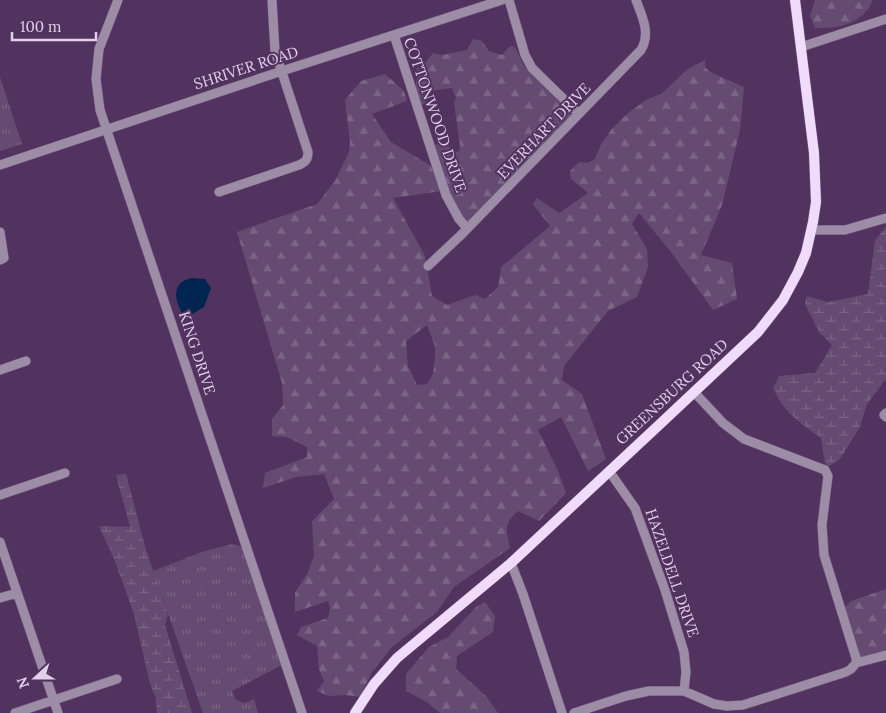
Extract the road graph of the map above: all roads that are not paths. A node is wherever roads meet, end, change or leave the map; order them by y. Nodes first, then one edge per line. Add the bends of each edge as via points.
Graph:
1 (118, 0) edge
2 (272, 0) edge
3 (502, 0) edge
4 (509, 0) edge
5 (636, 0) edge
6 (795, 0) edge
7 (886, 19) edge
8 (394, 35) junction
9 (800, 47) junction
10 (282, 71) junction
11 (579, 114) junction
12 (106, 129) junction
13 (0, 165) edge
14 (219, 192) dead end
15 (886, 218) edge
16 (467, 228) junction
17 (812, 230) junction
18 (0, 232) edge
19 (0, 260) edge
20 (428, 266) dead end
21 (26, 361) dead end
22 (0, 370) edge
23 (694, 392) junction
24 (609, 471) junction
25 (65, 473) dead end
26 (0, 495) edge
27 (0, 542) edge
28 (510, 563) junction
29 (17, 593) junction
30 (0, 598) edge
31 (886, 655) edge
32 (856, 663) junction
33 (117, 679) dead end
34 (684, 691) junction
35 (53, 700) junction
36 (15, 713) edge
37 (58, 713) edge
38 (302, 713) edge
39 (354, 713) edge
40 (562, 713) edge
41 (574, 713) edge

1 - 12 street, KING DRIVE via 102,38 97,64 98,95
2 - 10 street via 274,40
3 - 8 street, SHRIVER ROAD
4 - 11 street via 532,68
5 - 11 street, EVERHART DRIVE via 646,28 644,45
6 - 9 main road, GREENSBURG ROAD
7 - 9 street
8 - 10 street, SHRIVER ROAD
8 - 16 street, COTTONWOOD DRIVE via 446,194
9 - 17 main road, GREENSBURG ROAD via 816,181
10 - 12 street, SHRIVER ROAD
10 - 14 street via 308,152 306,160
11 - 16 street, EVERHART DRIVE
12 - 13 street, SHRIVER ROAD
12 - 38 street, KING DRIVE
15 - 17 street via 845,230
16 - 20 street, EVERHART DRIVE
17 - 23 main road, GREENSBURG ROAD via 798,272 778,308 758,332
18 - 19 street via 4,258
21 - 22 street
23 - 24 main road, GREENSBURG ROAD
23 - 32 street via 723,423 744,439 826,471 828,481 822,525 824,555
24 - 28 main road, GREENSBURG ROAD
24 - 34 street, HAZELDELL DRIVE via 635,508 665,590 684,652
25 - 26 street
27 - 29 street
28 - 39 main road, GREENSBURG ROAD via 397,658
28 - 40 street
29 - 30 street
29 - 35 street
31 - 32 street
32 - 34 street via 846,672 743,705 714,704
33 - 35 street
34 - 41 street via 637,693
35 - 36 street
35 - 37 street

